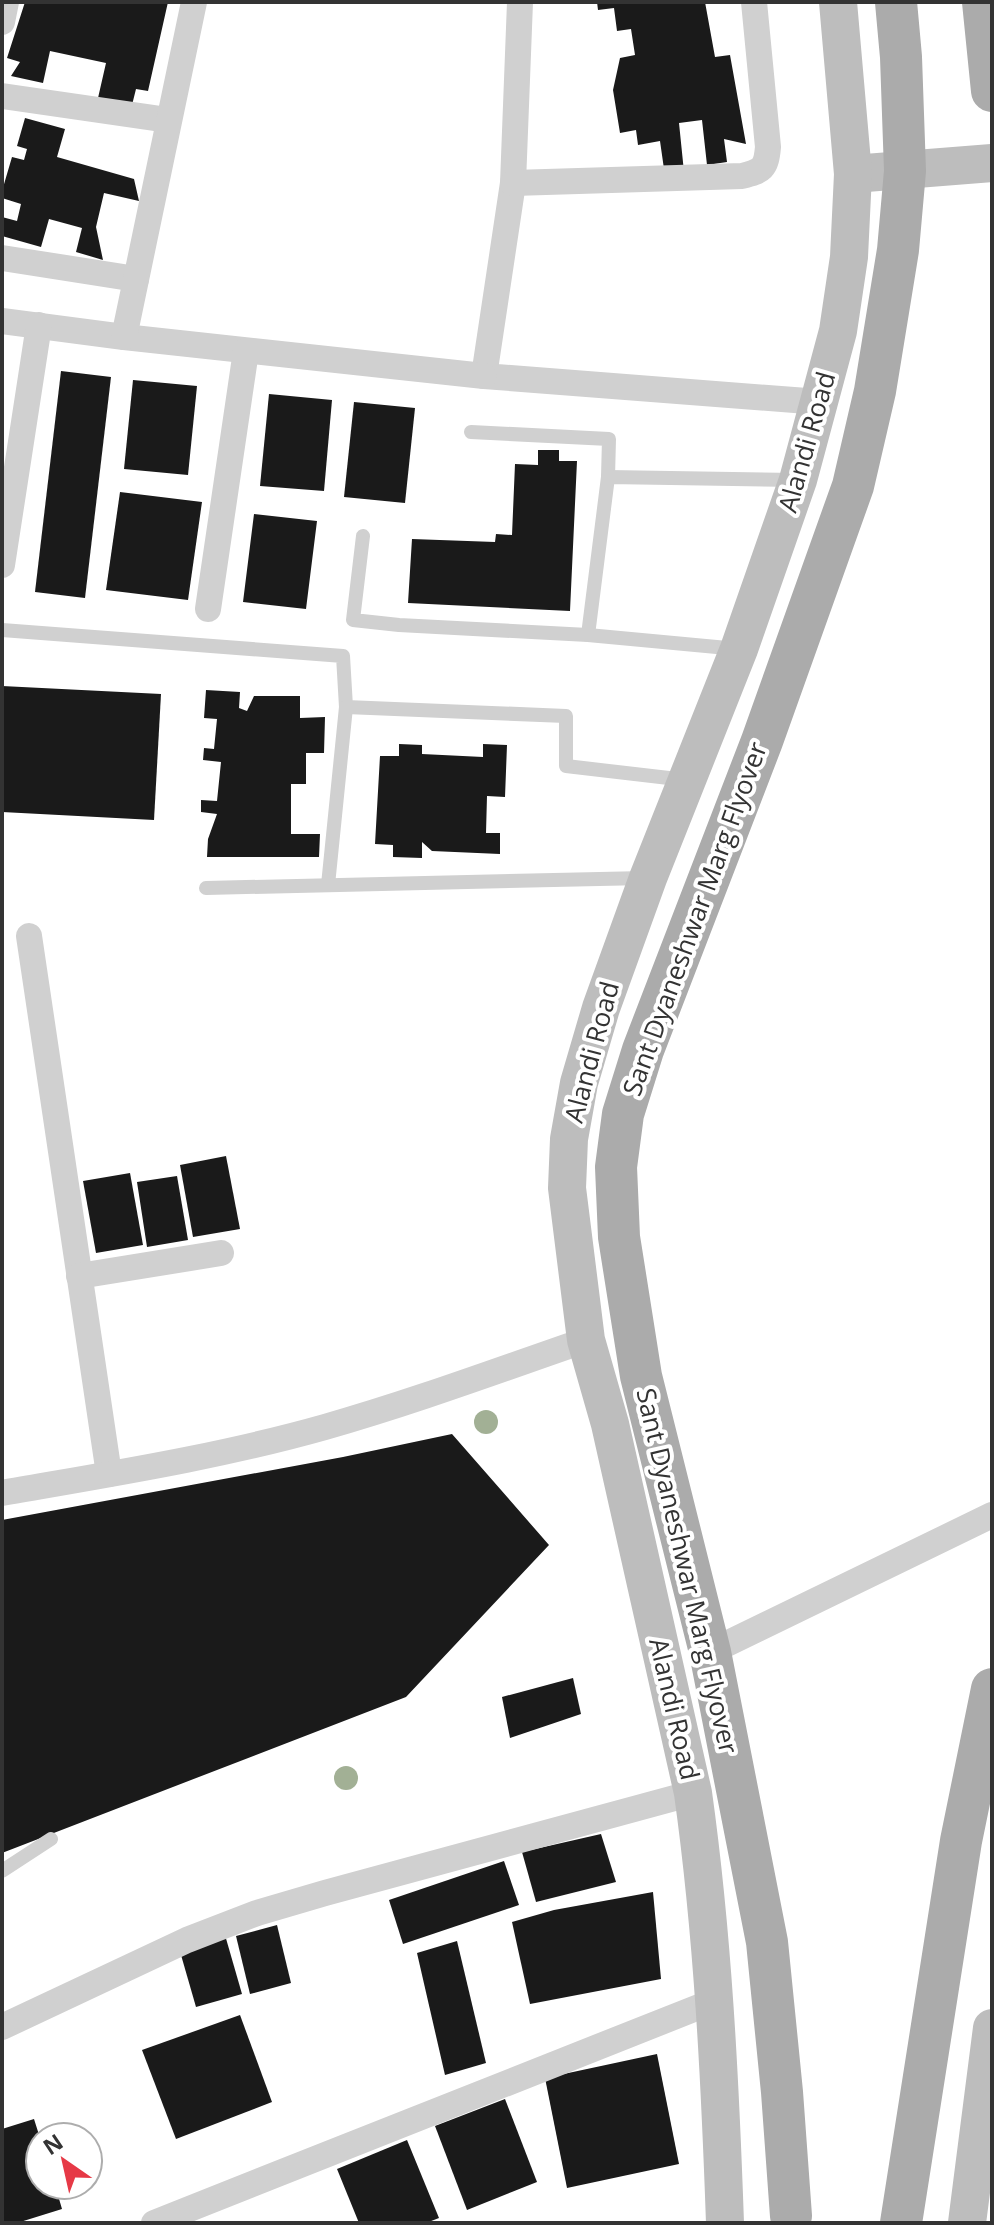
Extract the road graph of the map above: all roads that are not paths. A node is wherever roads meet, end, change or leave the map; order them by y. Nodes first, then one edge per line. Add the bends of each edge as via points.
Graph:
1 (6, 2) edge
2 (194, 2) edge
3 (520, 2) edge
4 (754, 2) edge
5 (838, 2) edge
6 (896, 2) edge
7 (983, 2) edge
8 (2, 22) edge
9 (992, 91) edge
10 (2, 96) edge
11 (168, 120) junction
12 (992, 163) edge
13 (853, 174) junction
14 (513, 183) junction
15 (2, 258) edge
16 (136, 279) junction
17 (2, 321) edge
18 (39, 325) junction
19 (124, 337) junction
20 (246, 351) junction
21 (484, 376) junction
22 (820, 402) junction
23 (471, 432) dead end
24 (608, 477) junction
25 (798, 480) junction
26 (363, 536) dead end
27 (2, 565) edge
28 (208, 609) dead end
29 (2, 630) edge
30 (588, 635) junction
31 (739, 649) junction
32 (346, 707) junction
33 (687, 780) junction
34 (648, 878) junction
35 (328, 885) junction
36 (206, 888) dead end
37 (29, 936) dead end
38 (221, 1253) dead end
39 (79, 1276) junction
40 (586, 1340) junction
41 (109, 1474) junction
42 (2, 1493) edge
43 (992, 1515) edge
44 (710, 1652) junction
45 (992, 1689) edge
46 (693, 1793) junction
47 (51, 1839) dead end
48 (2, 1871) edge
49 (714, 2001) junction
50 (2, 2027) edge
51 (992, 2028) edge
52 (154, 2223) edge
53 (725, 2223) edge
54 (791, 2223) edge
55 (901, 2223) edge
56 (967, 2223) edge

1 - 8 street
2 - 11 street
3 - 14 street
4 - 14 street via 768,147 758,172
5 - 13 street, Alandi Road
6 - 44 main road, Sant Dyaneshwar Marg Flyover, bridge via 905,171 898,250 853,486 643,1050 623,1114 616,1167 619,1237 641,1376
7 - 9 main road
10 - 11 street
11 - 16 street
12 - 13 street
13 - 22 street, Alandi Road via 849,257
14 - 21 street
15 - 16 street
16 - 19 street
17 - 18 street
18 - 19 street
18 - 27 street
19 - 20 street
20 - 21 street
20 - 28 street
21 - 22 street
22 - 25 street, Alandi Road
23 - 24 lane via 609,439
24 - 25 lane
24 - 30 lane
25 - 31 street, Alandi Road
26 - 30 lane via 353,620
29 - 32 lane via 343,656
30 - 31 lane
31 - 33 street, Alandi Road
32 - 33 lane via 566,716 566,766
32 - 35 lane
33 - 34 street, Alandi Road
34 - 35 lane
34 - 40 street, Alandi Road via 601,1008 569,1139 567,1188
35 - 36 lane
37 - 39 street
38 - 39 street
39 - 41 street
40 - 41 street via 323,1427
40 - 46 street, Alandi Road via 610,1424
41 - 42 street
43 - 44 street
44 - 54 main road, Sant Dyaneshwar Marg Flyover, bridge via 767,1942
45 - 55 main road via 961,1841
46 - 49 street, Alandi Road
46 - 50 street via 257,1913
47 - 48 lane
49 - 52 street
49 - 53 street, Alandi Road
51 - 56 street

